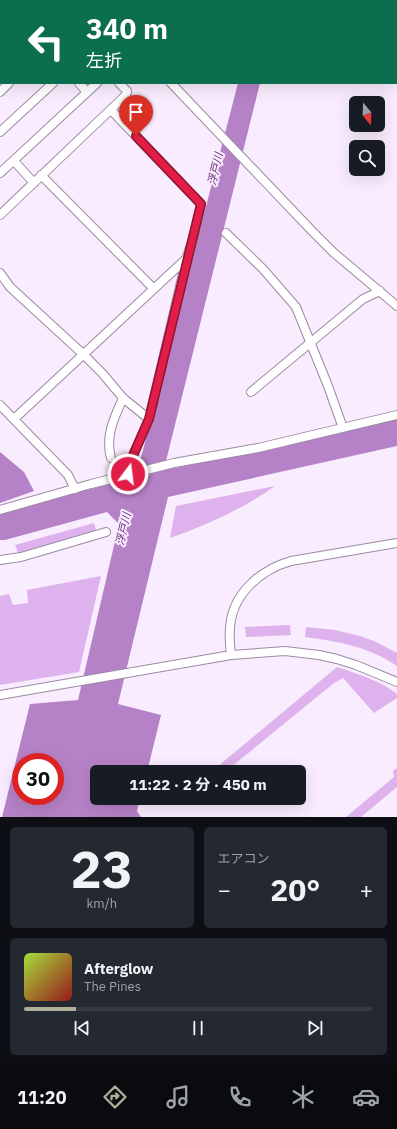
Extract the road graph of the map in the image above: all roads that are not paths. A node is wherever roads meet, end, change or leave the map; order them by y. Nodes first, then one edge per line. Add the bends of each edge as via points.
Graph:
1 (8, 84) edge
2 (52, 84) edge
3 (80, 84) edge
4 (95, 84) edge
5 (120, 84) edge
6 (172, 84) edge
7 (0, 92) edge
8 (87, 92) junction
9 (111, 110) junction
10 (0, 132) edge
11 (14, 161) junction
12 (0, 174) edge
13 (41, 175) junction
14 (34, 182) junction
15 (0, 215) edge
16 (226, 233) dead end
17 (187, 257) junction
18 (0, 273) edge
19 (154, 288) junction
20 (380, 291) junction
21 (397, 306) edge
22 (310, 343) junction
23 (84, 355) junction
24 (251, 392) dead end
25 (123, 398) junction
26 (2, 410) edge
27 (397, 415) edge
28 (149, 419) junction
29 (14, 420) junction
30 (343, 428) junction
31 (111, 458) dead end
32 (128, 474) junction
33 (75, 489) junction
34 (0, 510) edge
35 (106, 532) dead end
36 (397, 543) edge
37 (0, 560) edge
38 (231, 656) junction
39 (397, 682) edge
40 (0, 695) edge

1 - 7 street
2 - 10 street
3 - 8 street
4 - 8 street
5 - 9 street via 126,95
6 - 20 street via 334,253
8 - 11 street
9 - 13 street
9 - 17 street via 201,204
11 - 12 street
11 - 14 street
13 - 14 street
13 - 19 street
14 - 15 street
16 - 22 street via 263,269 296,307
17 - 19 street
17 - 28 street
18 - 23 street via 10,287
19 - 23 street
20 - 21 street
20 - 22 street via 363,299
22 - 24 street
22 - 30 street
23 - 25 street
23 - 29 street
25 - 28 street
25 - 31 street via 113,420 108,441
26 - 29 street
27 - 30 street
28 - 32 street via 131,460
29 - 33 street via 68,475
30 - 32 street
32 - 33 street
33 - 34 street
35 - 37 street via 21,557
36 - 38 street via 291,561 266,571 252,583 236,605 230,627
38 - 39 street via 285,651 319,655 356,664
38 - 40 street

